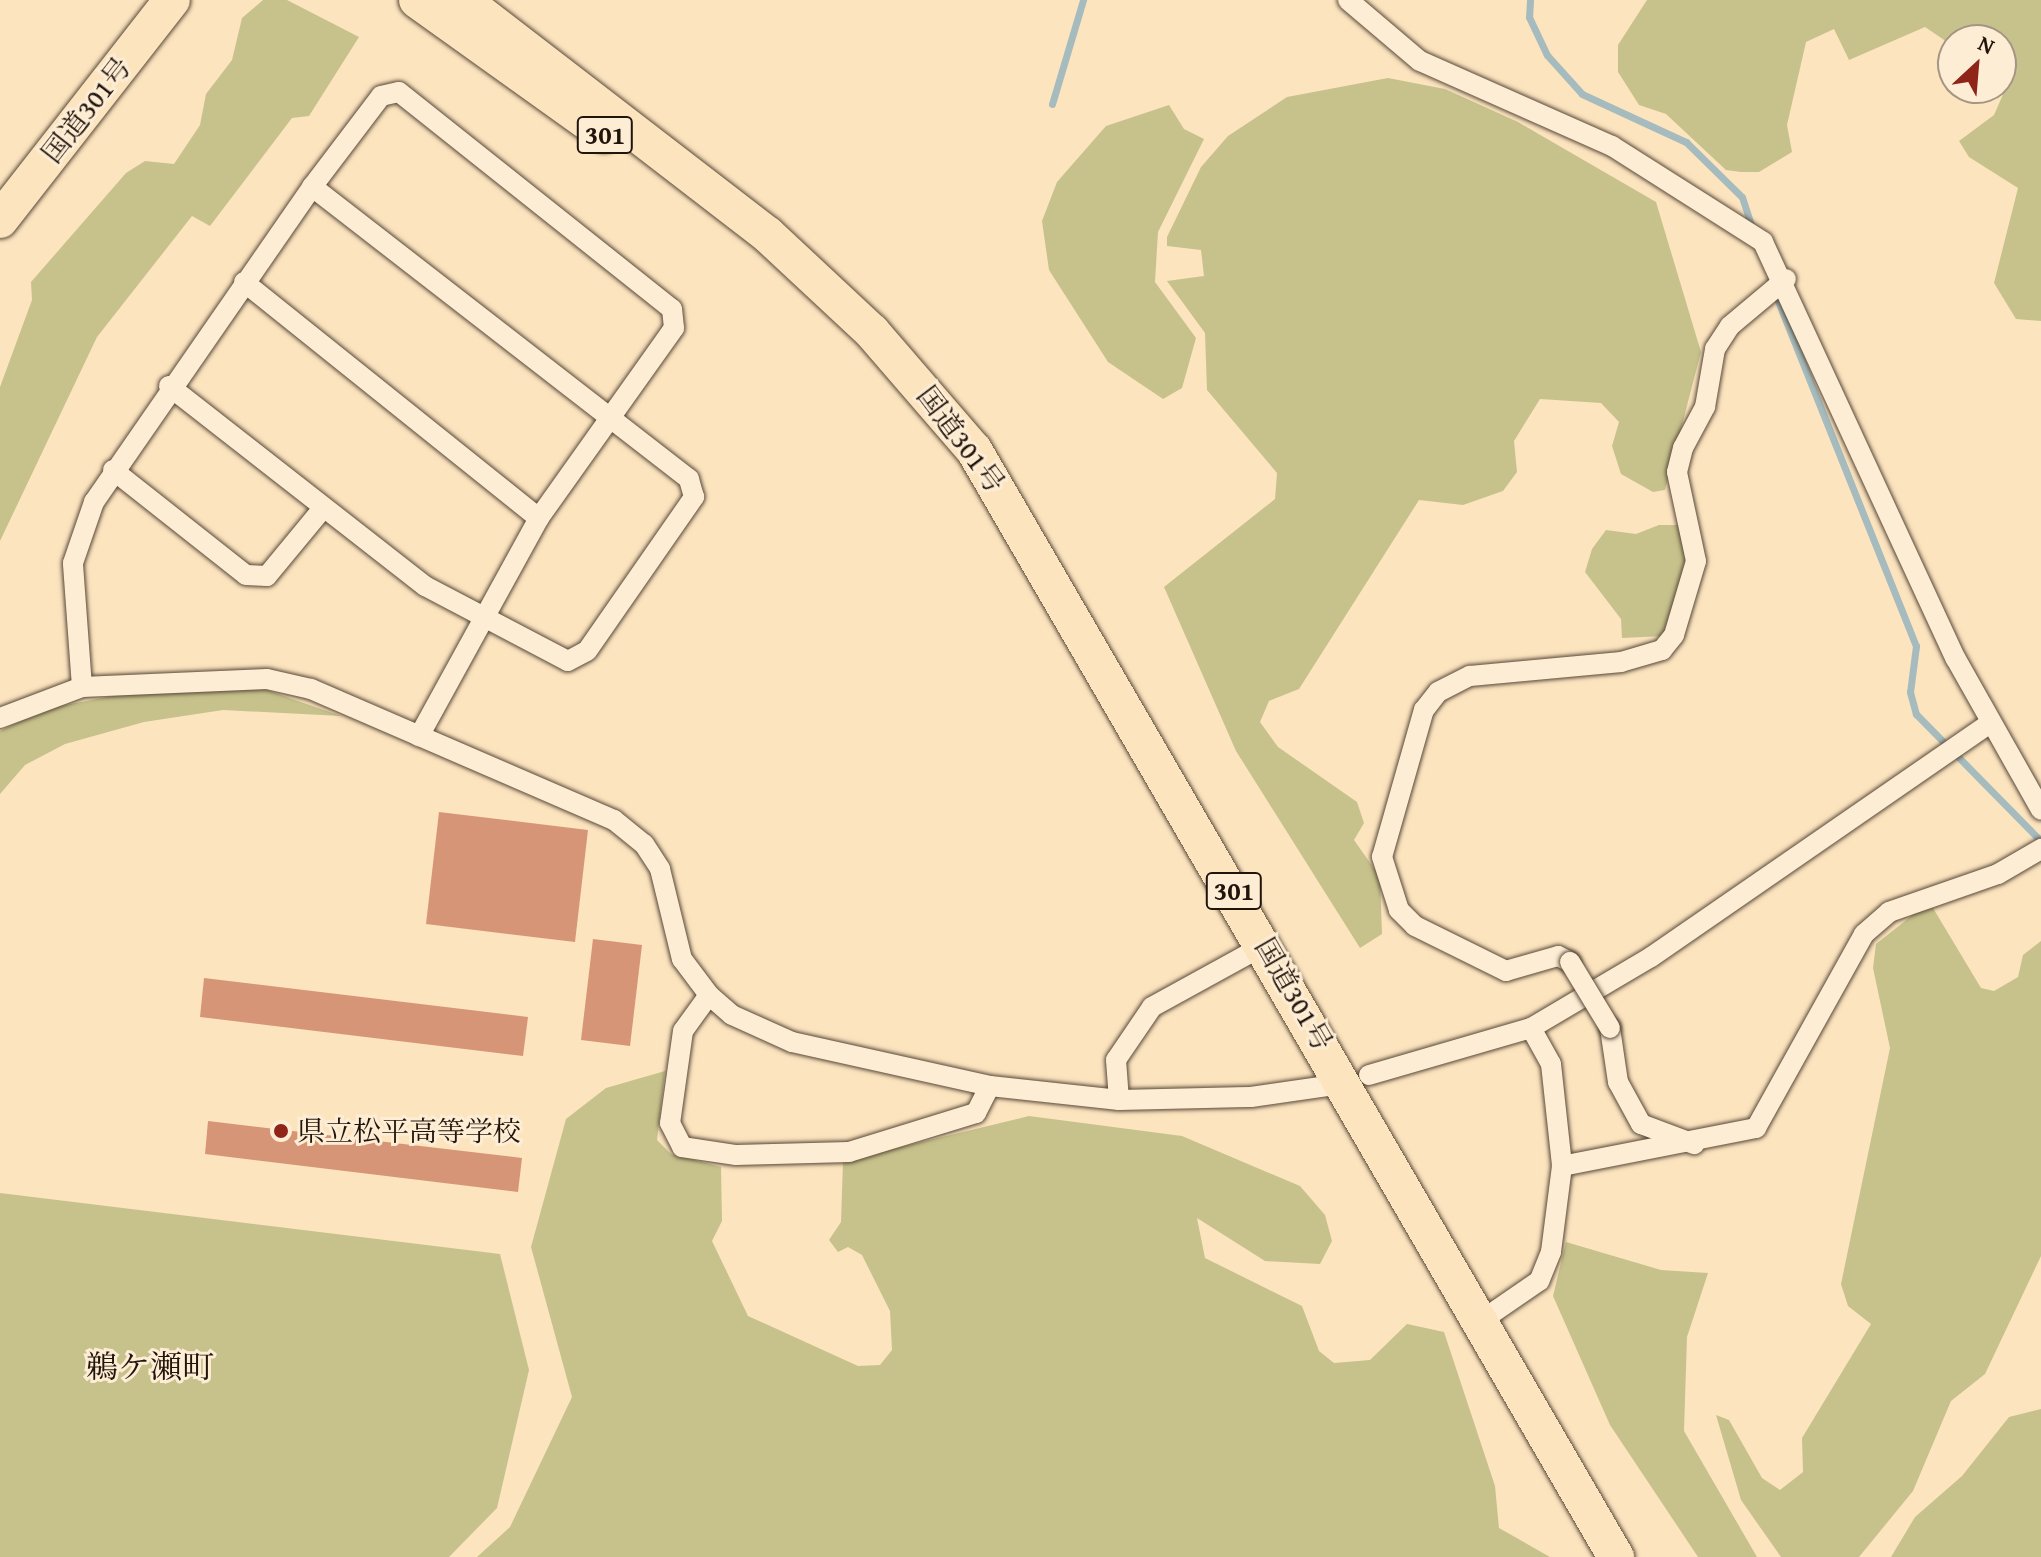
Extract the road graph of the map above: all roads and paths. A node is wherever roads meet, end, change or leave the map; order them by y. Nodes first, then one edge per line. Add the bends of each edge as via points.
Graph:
1 (172, 0) edge
2 (417, 0) edge
3 (463, 0) edge
4 (1348, 0) edge
5 (312, 187) junction
6 (0, 220) edge
7 (796, 266) junction
8 (1786, 279) junction
9 (244, 282) junction
10 (169, 386) junction
11 (614, 417) junction
12 (113, 470) junction
13 (324, 507) junction
14 (539, 518) junction
15 (480, 618) junction
16 (82, 687) junction
17 (0, 718) edge
18 (1990, 723) junction
19 (419, 736) junction
20 (2041, 810) edge
21 (2041, 849) edge
22 (1265, 945) junction
23 (709, 995) junction
24 (1531, 1028) junction
25 (1369, 1075) dead end
26 (990, 1086) junction
27 (1327, 1086) dead end
28 (1119, 1100) junction
29 (1698, 1145) junction
30 (1562, 1166) junction
31 (1482, 1320) junction
32 (1616, 1557) edge

1 - 6 highway, 国道301号
2 - 7 highway, 国道301号 / 301 via 503,68
3 - 7 highway, 国道301号 / 301 via 768,235
4 - 8 street via 1420,61 1612,146 1724,211 1763,242
5 - 9 street
5 - 11 street
5 - 11 street via 381,96 399,92 411,101 672,309 674,328
7 - 22 highway, 国道301号 / 301 via 872,332 974,450
8 - 18 street
8 - 29 street, bridge via 1730,326 1715,349 1705,407 1683,448 1678,485 1696,561 1674,635 1662,650 1621,662 1470,676 1438,692 1424,710 1382,857 1399,910 1415,926 1506,971 1558,956 1570,962 1610,1028 1618,1082 1641,1124
9 - 10 street
9 - 14 street
10 - 12 street
10 - 13 street
11 - 14 street
11 - 15 street via 689,479 694,497 587,651 568,661
12 - 13 street via 246,575 267,576
12 - 16 street via 73,563
13 - 15 street via 425,586
14 - 15 street
15 - 19 street
16 - 17 street
16 - 19 street via 267,679 311,689
18 - 20 street
18 - 24 street via 1651,957
19 - 23 street via 614,820 644,844 666,888 682,959
21 - 29 street via 1998,874 1889,912 1864,934 1756,1128
22 - 28 street via 1152,1007 1116,1060
22 - 31 highway, 国道301号 / 301
23 - 26 street via 732,1015 792,1042
23 - 26 street via 683,1031 670,1123 682,1147 736,1155 849,1152 976,1113
24 - 25 street
24 - 30 street via 1551,1064
26 - 28 street
27 - 28 street via 1251,1097
29 - 30 street
30 - 31 street via 1551,1252 1539,1281
31 - 32 highway, 国道301号 / 301

